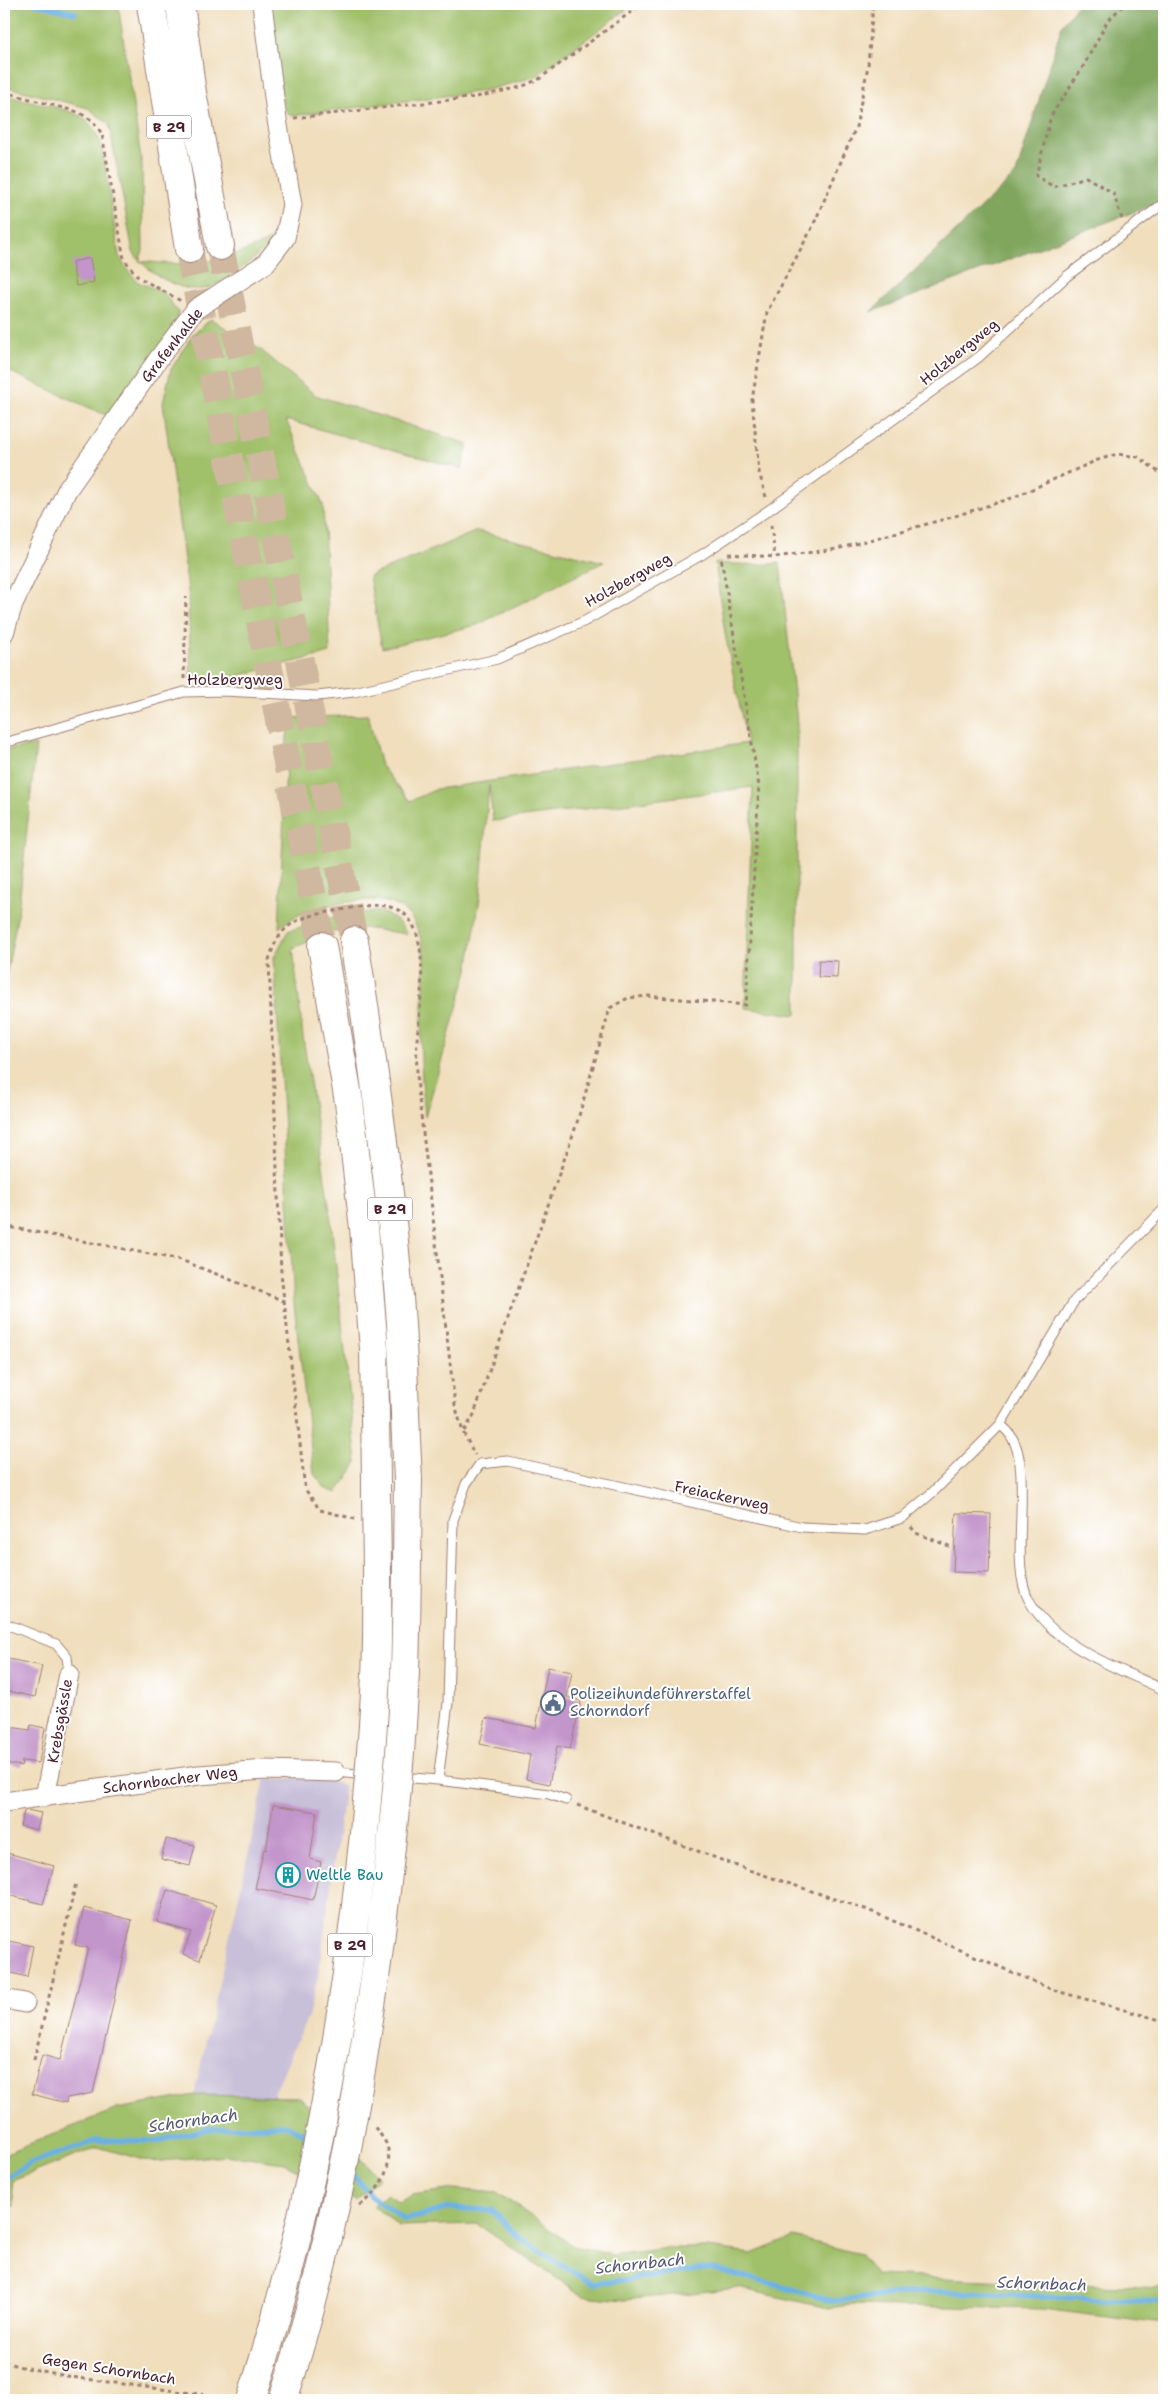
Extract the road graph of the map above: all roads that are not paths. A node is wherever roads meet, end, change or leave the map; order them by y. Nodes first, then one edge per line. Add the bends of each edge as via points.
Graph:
1 (151, 4) edge
2 (180, 4) edge
3 (262, 4) edge
4 (1164, 204) edge
5 (220, 246) tunnel mouth
6 (189, 249) tunnel mouth
7 (4, 633) edge
8 (4, 734) edge
9 (8, 742) edge
10 (354, 941) tunnel mouth
11 (322, 946) tunnel mouth
12 (1164, 1209) edge
13 (1000, 1425) junction
14 (4, 1623) edge
15 (69, 1674) joint
16 (1164, 1690) edge
17 (336, 1772) joint
18 (438, 1780) junction
19 (45, 1797) junction
20 (566, 1800) road end
21 (4, 1802) edge
22 (4, 1998) edge
23 (25, 2003) dead end
24 (242, 2400) edge
25 (283, 2400) edge

1 - 6 highway, B 29
2 - 5 highway, B 29
3 - 7 street, Grafenhalde via 292,205 285,238 265,264 196,309 67,490 13,604
4 - 9 lane, Holzbergweg via 1067,276 979,358 769,510 703,554 585,621 497,659 344,693 317,696 184,692
8 - 9 lane
10 - 25 highway, B 29, bridge via 377,1091 401,1323 408,1478 404,1682 393,1844 370,2012 336,2202
11 - 24 highway, B 29, bridge via 349,1102 374,1349 376,1674 364,1840 341,2012 303,2212 263,2364
12 - 13 lane, Freiackerweg via 1074,1302
13 - 16 lane via 1008,1430 1018,1448 1022,1501 1020,1576 1029,1600 1046,1623 1067,1640
13 - 18 lane, Freiackerweg via 902,1518 865,1530 802,1527 508,1461 480,1464 466,1484 453,1520 448,1703
14 - 15 lane, Krebsgässle via 56,1644 67,1657
15 - 19 street, Krebsgässle
17 - 18 lane
17 - 19 street, Schornbacher Weg via 266,1770 199,1775
18 - 20 lane via 549,1794
19 - 21 street, Schornbacher Weg
22 - 23 street

